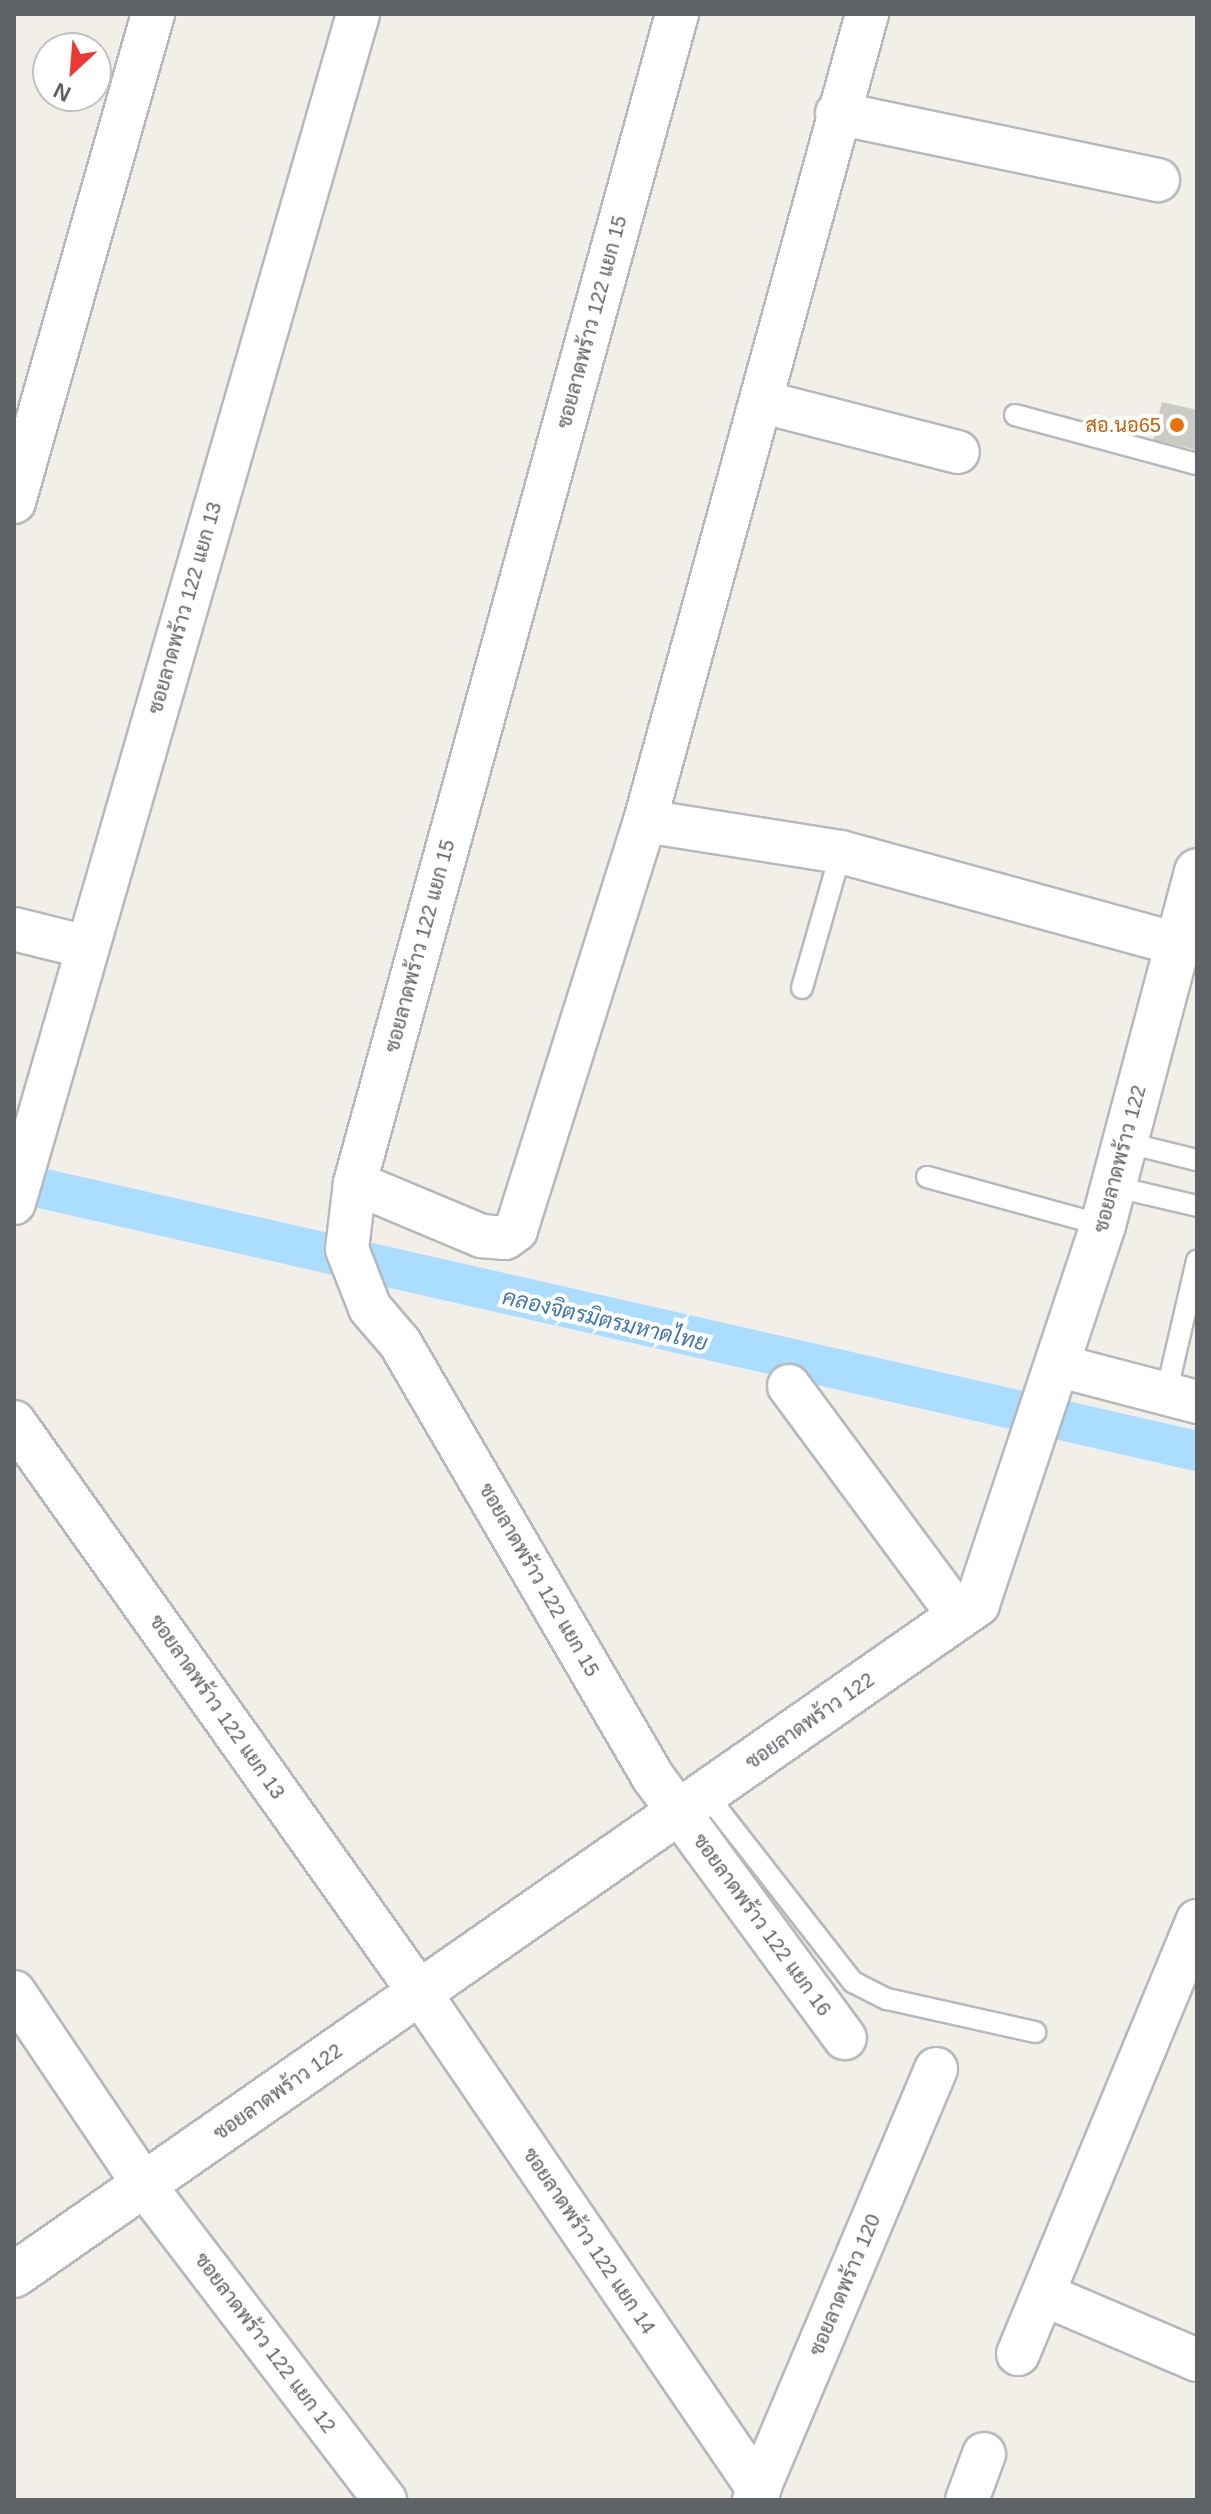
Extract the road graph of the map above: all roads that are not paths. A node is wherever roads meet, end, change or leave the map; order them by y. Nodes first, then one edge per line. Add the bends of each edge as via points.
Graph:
1 (153, 14) edge
2 (358, 14) edge
3 (677, 14) edge
4 (867, 14) edge
5 (837, 113) junction
6 (1158, 180) dead end
7 (763, 402) junction
8 (1015, 415) dead end
9 (958, 452) dead end
10 (1197, 464) edge
11 (14, 502) edge
12 (645, 821) junction
13 (841, 852) junction
14 (1197, 871) edge
15 (14, 929) edge
16 (1180, 945) junction
17 (86, 947) junction
18 (802, 988) dead end
19 (1124, 1142) junction
20 (1197, 1160) edge
21 (927, 1177) dead end
22 (355, 1183) junction
23 (14, 1203) edge
24 (1108, 1205) junction
25 (1197, 1206) edge
26 (1197, 1261) edge
27 (1060, 1366) junction
28 (789, 1386) dead end
29 (1182, 1398) edge
30 (14, 1422) edge
31 (960, 1617) junction
32 (692, 1803) junction
33 (1197, 1921) edge
34 (14, 1992) edge
35 (420, 1993) junction
36 (1035, 2032) dead end
37 (845, 2038) dead end
38 (936, 2069) dead end
39 (144, 2185) junction
40 (14, 2275) edge
41 (1047, 2296) junction
42 (1018, 2354) dead end
43 (1197, 2360) edge
44 (984, 2454) dead end
45 (756, 2495) edge
46 (385, 2500) edge
47 (967, 2500) edge

1 - 11 street
2 - 17 street, ซอยลาดพร้าว 122 แยก 13
3 - 22 street, ซอยลาดพร้าว 122 แยก 15
4 - 5 street
5 - 6 street
5 - 7 street
7 - 9 street
7 - 12 street
8 - 10 lane
12 - 13 street
12 - 22 street via 516,1230 505,1238 482,1236
13 - 16 street
13 - 18 lane
14 - 16 street, ซอยลาดพร้าว 122
15 - 17 street
16 - 19 street, ซอยลาดพร้าว 122
17 - 23 street, ซอยลาดพร้าว 122 แยก 13 via 33,1152
19 - 20 lane
19 - 24 street, ซอยลาดพร้าว 122
21 - 24 lane
22 - 32 street, ซอยลาดพร้าว 122 แยก 15 via 347,1249 370,1308 400,1343
24 - 25 lane
24 - 27 street, ซอยลาดพร้าว 122
26 - 29 lane
27 - 29 street
27 - 31 street, ซอยลาดพร้าว 122 via 977,1604
28 - 31 street
30 - 35 street, ซอยลาดพร้าว 122 แยก 13
31 - 32 street, ซอยลาดพร้าว 122
32 - 35 street, ซอยลาดพร้าว 122
32 - 36 lane via 853,1982 887,1999
32 - 37 street, ซอยลาดพร้าว 122 แยก 16
33 - 41 street
34 - 39 street, ซอยลาดพร้าว 122 แยก 12
35 - 39 street, ซอยลาดพร้าว 122
35 - 45 street, ซอยลาดพร้าว 122 แยก 14
38 - 45 street, ซอยลาดพร้าว 120
39 - 40 street, ซอยลาดพร้าว 122
39 - 46 street, ซอยลาดพร้าว 122 แยก 12
41 - 42 street
41 - 43 street
44 - 47 street

